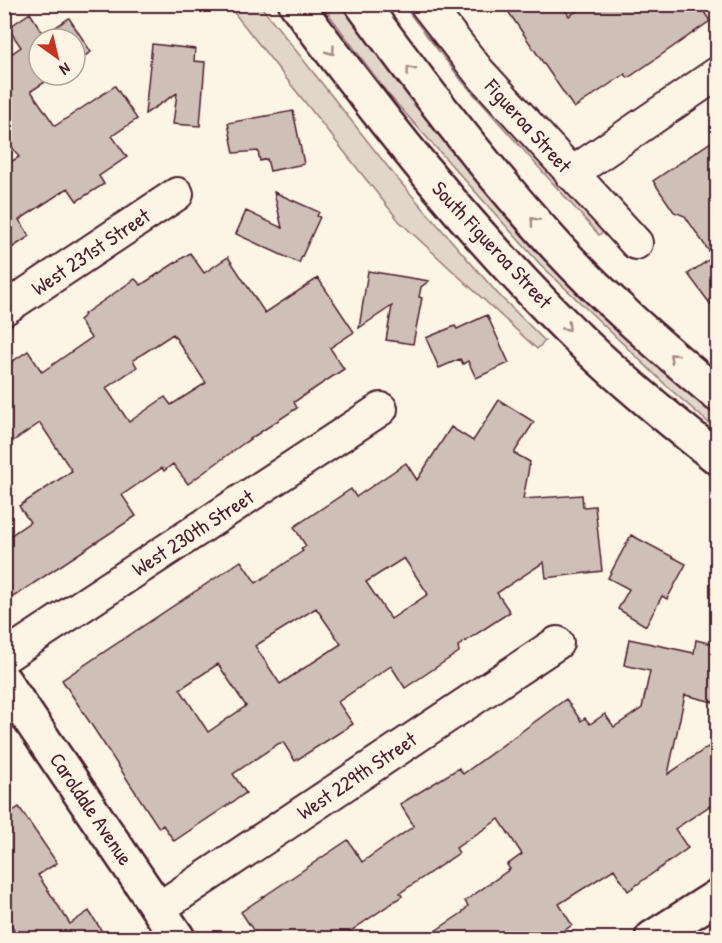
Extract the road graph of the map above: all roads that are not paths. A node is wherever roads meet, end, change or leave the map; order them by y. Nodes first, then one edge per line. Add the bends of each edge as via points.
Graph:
1 (296, 4) edge
2 (362, 4) edge
3 (426, 4) edge
4 (717, 73) edge
5 (571, 174) junction
6 (177, 194) dead end
7 (636, 243) dead end
8 (4, 309) edge
9 (717, 395) edge
10 (381, 409) dead end
11 (717, 458) edge
12 (557, 643) dead end
13 (4, 657) edge
14 (4, 681) edge
15 (717, 896) edge
16 (158, 909) junction
17 (178, 939) edge
18 (652, 939) edge

1 -> 11 main road, South Figueroa Street via 422,170 516,274 582,343
9 -> 2 main road via 622,312 557,247 471,147
3 - 5 street, Figueroa Street via 479,72
4 - 5 street
5 - 7 street, Figueroa Street
6 - 8 street, West 231st Street
10 - 13 street, West 230th Street
12 - 16 street, West 229th Street
14 - 16 main road, Caroldale Avenue
15 - 18 main road
16 - 17 main road, Caroldale Avenue

